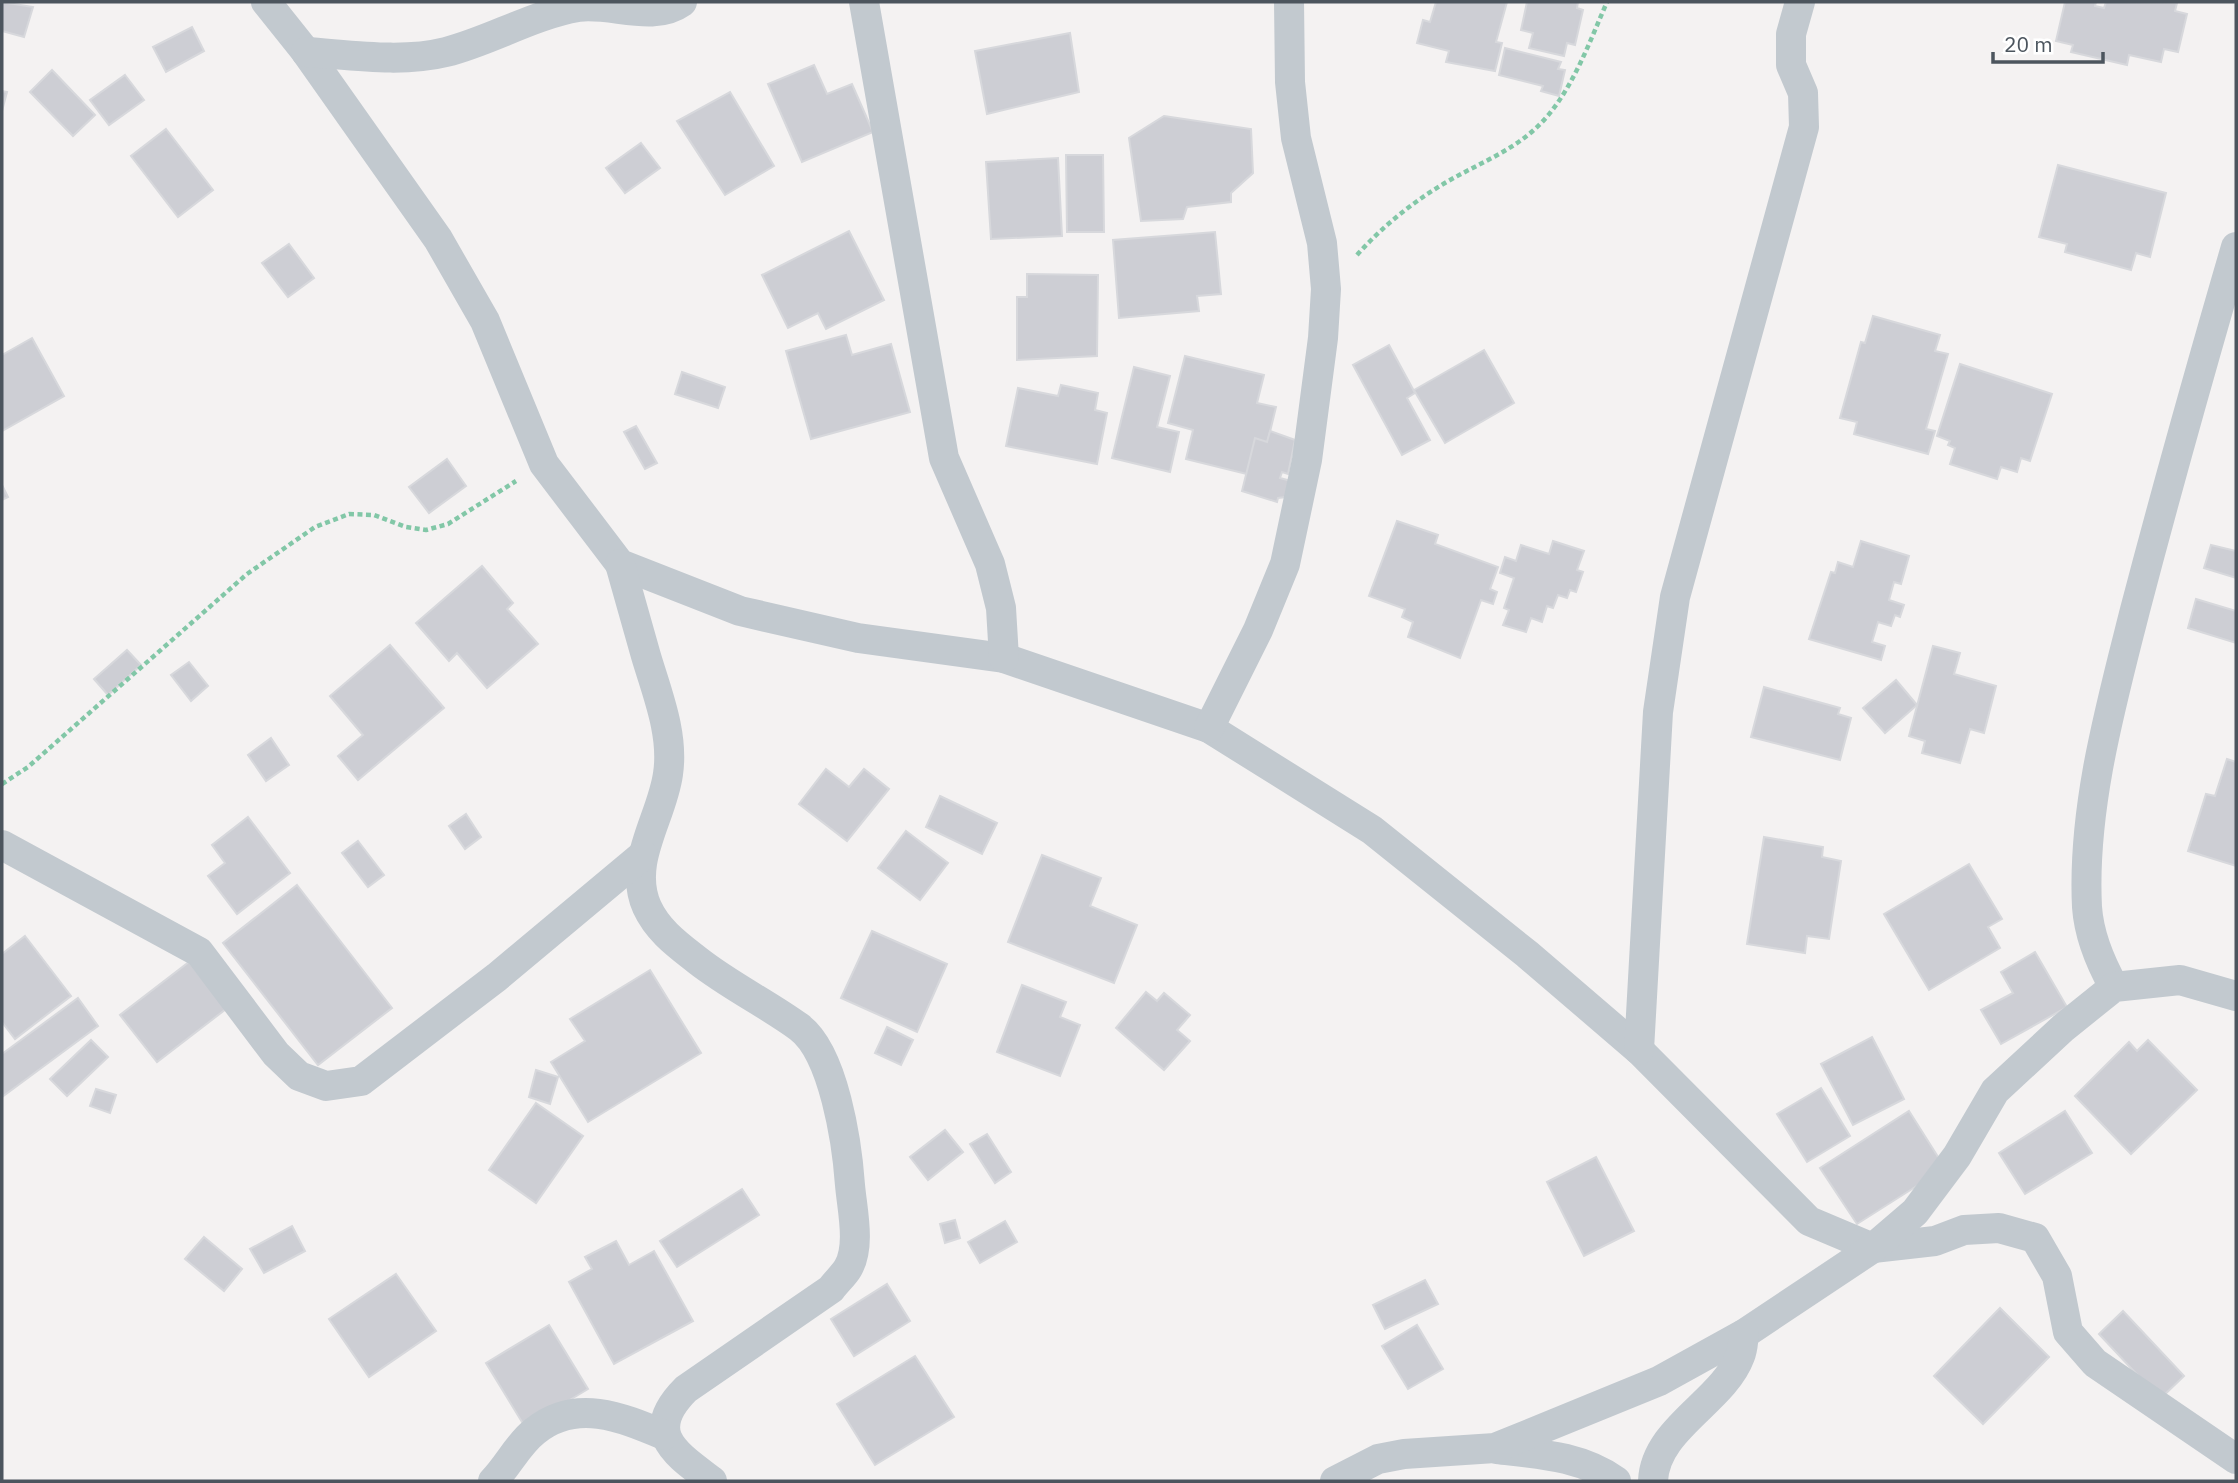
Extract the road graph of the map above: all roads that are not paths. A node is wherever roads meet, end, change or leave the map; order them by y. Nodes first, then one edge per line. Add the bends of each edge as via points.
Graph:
1 (266, 2) edge
2 (682, 2) edge
3 (864, 2) edge
4 (1289, 2) edge
5 (1800, 2) edge
6 (306, 52) junction
7 (2236, 247) edge
8 (620, 564) junction
9 (1004, 657) junction
10 (1209, 728) junction
11 (2, 845) edge
12 (643, 855) junction
13 (2114, 987) junction
14 (2236, 996) edge
15 (1639, 1050) junction
16 (1873, 1248) junction
17 (1744, 1334) junction
18 (664, 1435) junction
19 (1496, 1448) junction
20 (2236, 1459) edge
21 (493, 1481) edge
22 (712, 1481) edge
23 (1335, 1481) edge
24 (1616, 1481) edge
25 (1653, 1481) edge

1 - 6 street
2 - 6 street via 664,11 594,6 568,9 444,53 388,57
3 - 9 street via 944,458 990,564 1001,608
4 - 10 street via 1290,82 1297,138 1322,243 1326,289 1307,460 1284,564 1258,630
5 - 15 street via 1791,34 1791,65 1803,93 1804,127 1671,623 1658,712
6 - 8 street via 438,239 485,321 544,464
7 - 13 street via 2119,674 2089,827 2087,909 2096,953
8 - 9 street via 740,611 858,638
8 - 12 street via 669,748 668,775
9 - 10 street
10 - 15 street via 1372,830
11 - 12 street via 199,952 276,1054 299,1076 326,1086 361,1081 497,977
12 - 18 street via 646,905 659,928 728,984 801,1028 819,1053 842,1117 854,1244 849,1267 831,1289 673,1402
13 - 14 street via 2180,980
13 - 16 street via 1995,1091 1933,1191
15 - 16 street via 1809,1221
16 - 17 street
16 - 20 street via 1935,1241 1964,1230 1999,1228 2035,1238 2057,1276 2068,1332 2095,1363
17 - 19 street via 1659,1381
17 - 25 street via 1740,1357 1671,1440 1660,1456
18 - 21 street via 592,1412 562,1416 534,1431
18 - 22 street via 673,1451
19 - 23 street via 1378,1459
19 - 24 street via 1595,1466

